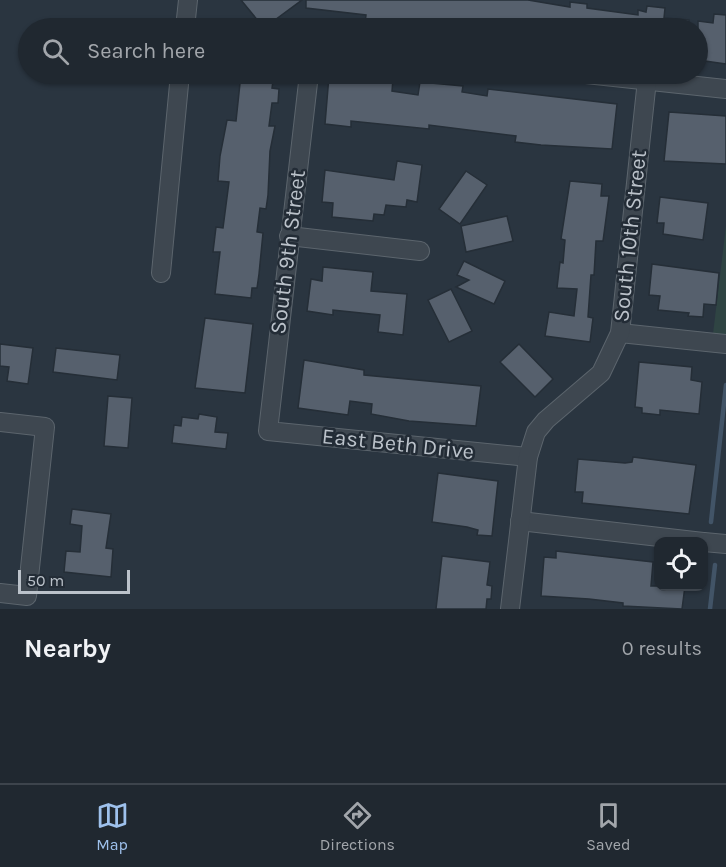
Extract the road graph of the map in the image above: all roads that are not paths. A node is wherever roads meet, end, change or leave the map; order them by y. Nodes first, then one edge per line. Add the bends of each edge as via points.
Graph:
1 (188, 0) edge
2 (186, 18) edge
3 (179, 84) edge
4 (308, 84) edge
5 (647, 84) edge
6 (682, 84) edge
7 (726, 89) edge
8 (289, 236) junction
9 (420, 250) dead end
10 (161, 273) dead end
11 (620, 333) junction
12 (726, 344) edge
13 (0, 422) edge
14 (268, 430) joint
15 (528, 457) junction
16 (520, 521) junction
17 (659, 537) edge
18 (708, 542) edge
19 (726, 544) edge
20 (0, 593) edge
21 (510, 609) edge

1 - 2 street
3 - 10 street
4 - 8 street, South 9th Street
5 - 11 street, South 10th Street
6 - 7 street
8 - 9 street
8 - 14 street, South 9th Street
11 - 12 street
11 - 15 street, South 10th Street via 601,373 546,420 536,432
13 - 20 street via 45,427 27,596
14 - 15 street, East Beth Drive
15 - 16 street, South 10th Street
16 - 17 street
16 - 21 street, South 10th Street
18 - 19 street

